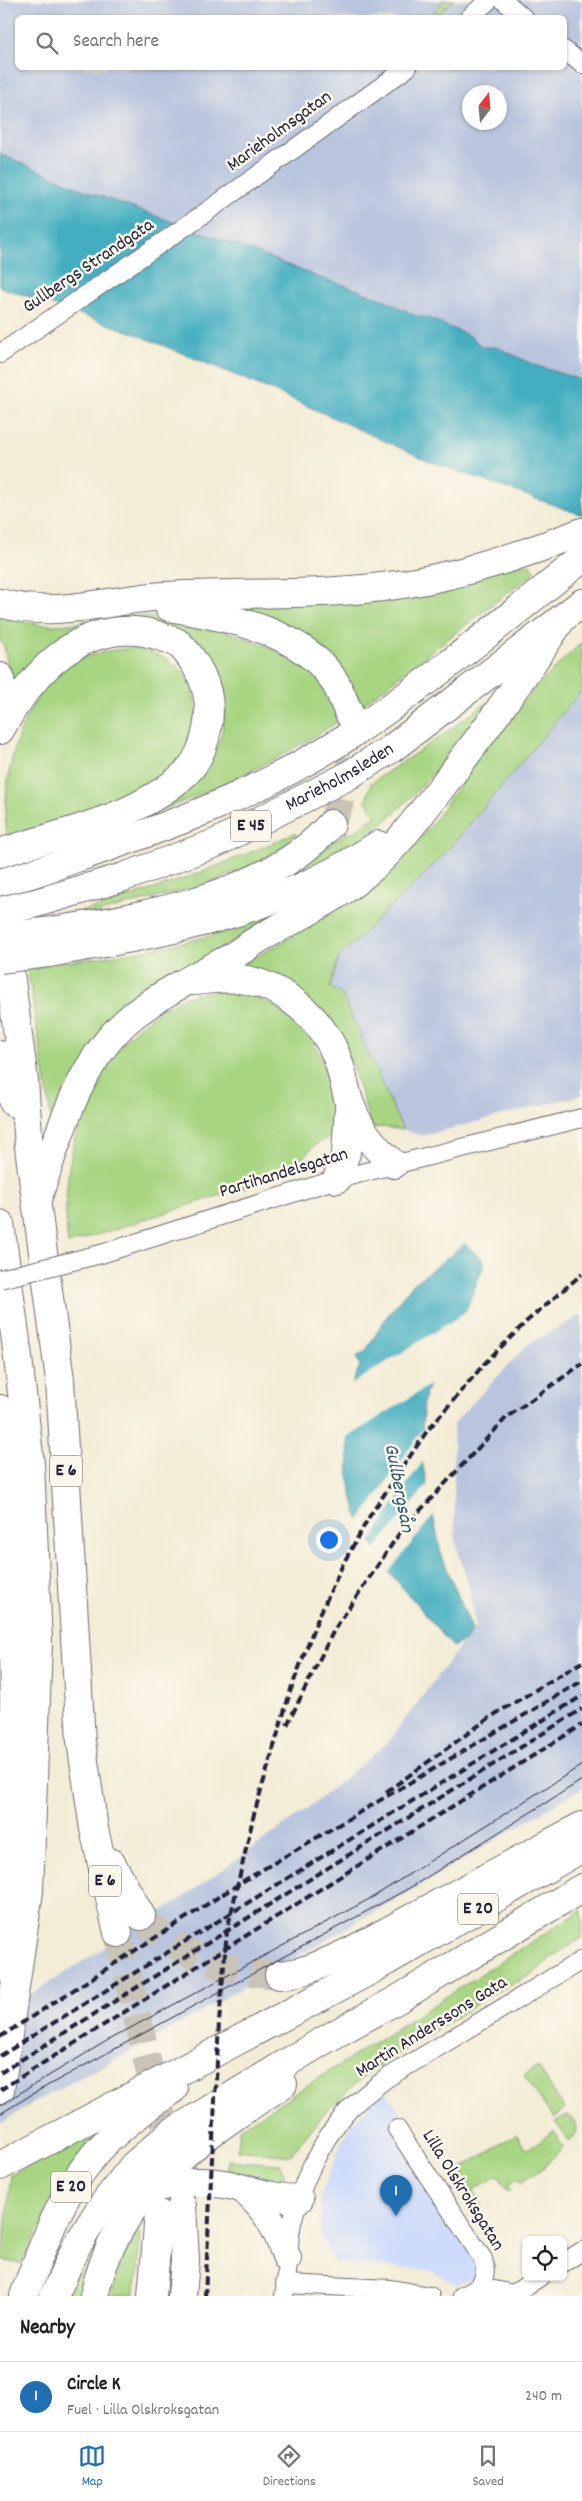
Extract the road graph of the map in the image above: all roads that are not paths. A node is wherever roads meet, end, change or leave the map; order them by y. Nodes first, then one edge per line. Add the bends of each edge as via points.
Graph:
1 (489, 0) edge
2 (503, 0) edge
3 (472, 15) edge
4 (520, 15) edge
5 (567, 52) edge
6 (582, 64) edge
7 (404, 70) edge
8 (202, 215) joint
9 (0, 354) edge
10 (582, 532) edge
11 (582, 559) edge
12 (115, 600) junction
13 (0, 603) edge
14 (572, 612) edge
15 (0, 677) edge
16 (350, 715) tunnel mouth
17 (0, 728) edge
18 (415, 820) junction
19 (331, 824) tunnel mouth
20 (15, 861) edge
21 (0, 883) edge
22 (0, 905) edge
23 (0, 911) edge
24 (0, 937) edge
25 (46, 942) junction
26 (0, 959) edge
27 (185, 981) junction
28 (0, 1055) edge
29 (350, 1103) junction
30 (582, 1118) edge
31 (28, 1147) junction
32 (394, 1164) junction
33 (337, 1180) junction
34 (36, 1203) junction
35 (0, 1224) edge
36 (0, 1279) edge
37 (0, 1409) edge
38 (582, 1826) edge
39 (94, 1829) junction
40 (582, 1848) edge
41 (6, 1879) junction
42 (582, 1888) edge
43 (0, 1912) edge
44 (141, 1916) tunnel mouth
45 (118, 1933) tunnel mouth
46 (582, 1960) edge
47 (279, 1975) tunnel mouth
48 (400, 1998) junction
49 (262, 2027) junction
50 (0, 2054) edge
51 (0, 2090) edge
52 (397, 2128) dead end
53 (0, 2166) edge
54 (147, 2189) junction
55 (244, 2190) junction
56 (299, 2199) junction
57 (582, 2251) edge
58 (567, 2260) edge
59 (534, 2281) edge
60 (285, 2286) edge
61 (480, 2286) junction
62 (24, 2296) edge
63 (54, 2296) edge
64 (94, 2296) edge
65 (152, 2296) edge
66 (182, 2296) edge
67 (430, 2296) edge
68 (462, 2296) edge

1 - 3 street
2 - 4 street
5 - 6 street
7 - 8 street, Marieholmsgatan
8 - 9 street, Gullbergs Strandgata
10 - 12 highway via 469,571 380,588
11 - 20 highway, Marieholmsleden / E 45 via 344,739 274,779 216,807 106,850 65,862
12 - 13 highway via 45,610
12 - 16 highway via 210,615 247,624 279,637 302,649 321,665 335,683
14 - 18 highway
14 - 23 highway, Marieholmsleden / E 45, bridge via 391,749 336,782 216,843 124,877
15 - 17 highway
17 - 20 highway via 33,682 62,653 91,637 121,630 153,634 178,643 194,660 207,686 209,719 206,736 199,756 187,772 169,787 127,811
18 - 25 highway via 334,872 253,908 160,933
18 - 27 highway via 375,866 348,888
19 - 25 highway via 309,846 284,863 206,897
20 - 21 highway
22 - 31 highway via 13,982
24 - 25 highway, bridge
25 - 26 highway, bridge
27 - 29 highway via 241,979 270,989 300,1006 312,1018 336,1055
27 - 34 highway via 133,1015 92,1064 68,1113
28 - 31 highway, E 6
29 - 32 highway via 365,1137
29 - 33 highway via 346,1153
30 - 32 street, Partihandelsgatan
31 - 34 highway, E 6
32 - 33 street, Partihandelsgatan
33 - 36 street, Partihandelsgatan, bridge via 101,1254
34 - 39 highway, E 6 via 60,1380 78,1704
35 - 51 highway, E 6 via 30,1464 38,1642 29,1891
37 - 41 highway via 14,1683
38 - 47 highway via 334,1959 297,1974
39 - 44 highway
39 - 45 highway, E 6
40 - 49 highway, E 20 via 372,1969
41 - 43 highway
41 - 50 highway
42 - 48 highway, E 20
46 - 56 street, Martin Anderssons Gata via 387,2078 364,2096 345,2114 328,2138
48 - 54 highway via 322,2058 188,2149
48 - 63 highway, E 20 via 171,2133 134,2165 100,2207
49 - 53 highway
49 - 62 highway, E 20 via 154,2103 119,2130 92,2158 70,2189 45,2240
52 - 61 street, Lilla Olskroksgatan via 483,2259 486,2274
54 - 55 highway via 192,2181 224,2184
54 - 64 highway via 117,2231
55 - 56 highway via 281,2199
55 - 60 highway via 260,2204 274,2224
56 - 60 street, Martin Anderssons Gata
57 - 58 street
59 - 61 street via 513,2294
60 - 67 street via 391,2289
61 - 68 street
65 - 66 highway via 170,2210 185,2260

